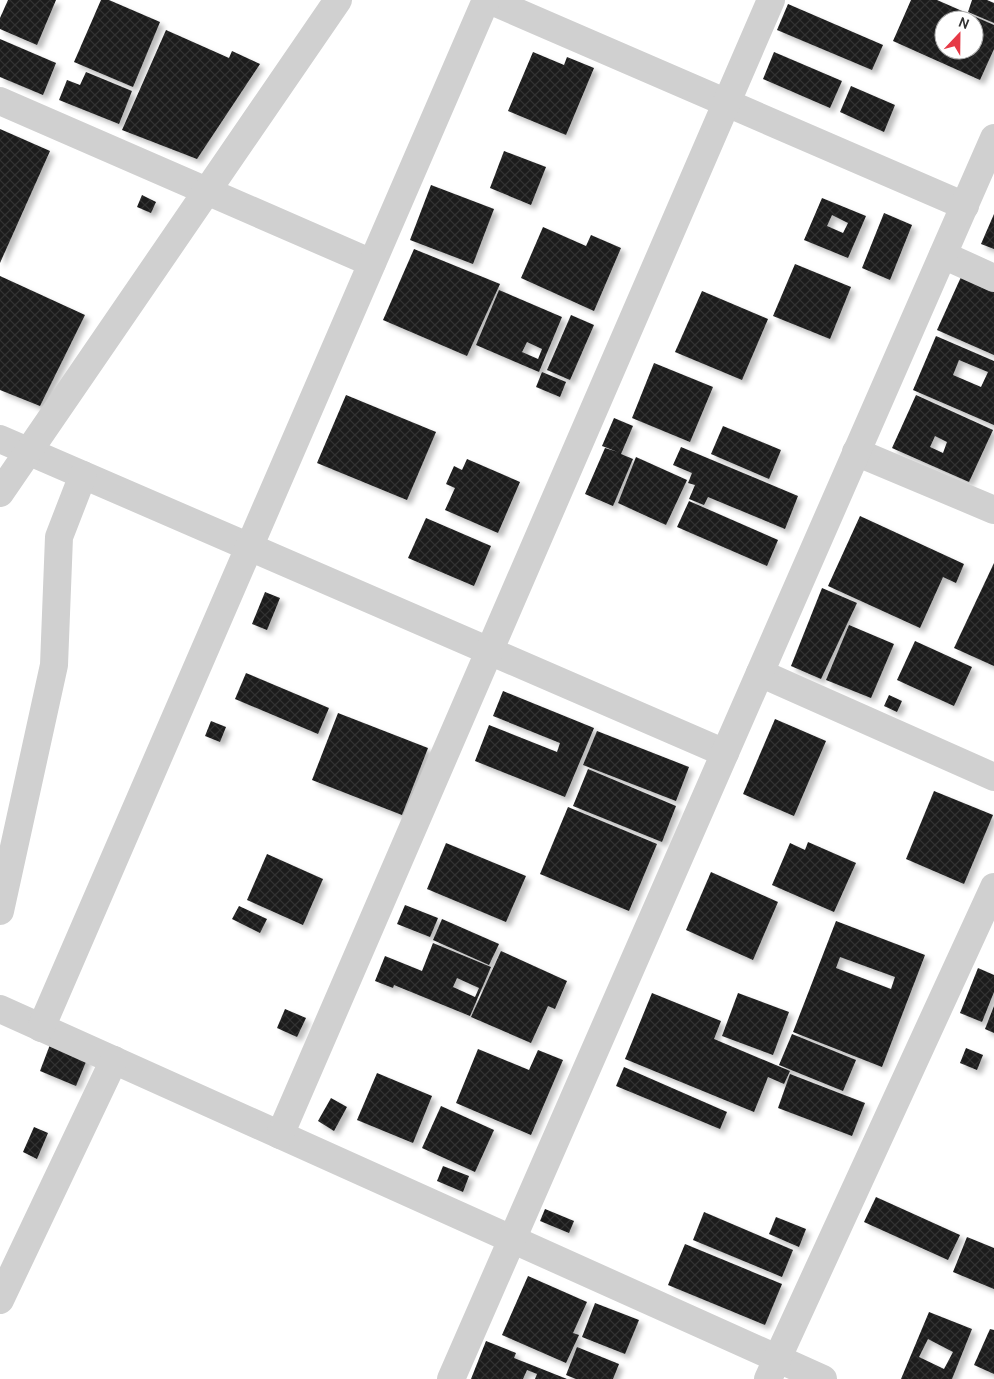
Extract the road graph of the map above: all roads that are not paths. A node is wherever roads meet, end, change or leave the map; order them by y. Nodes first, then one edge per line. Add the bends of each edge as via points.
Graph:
1 (338, 0) edge
2 (488, 0) edge
3 (772, 0) edge
4 (0, 101) edge
5 (727, 103) junction
6 (994, 138) edge
7 (207, 191) junction
8 (964, 206) junction
9 (943, 254) junction
10 (372, 263) junction
11 (994, 278) edge
12 (0, 439) edge
13 (29, 452) junction
14 (856, 452) junction
15 (83, 475) junction
16 (0, 493) edge
17 (994, 510) edge
18 (250, 547) junction
19 (490, 651) junction
20 (760, 673) junction
21 (725, 752) junction
22 (994, 777) edge
23 (994, 886) edge
24 (0, 911) edge
25 (0, 1009) edge
26 (41, 1028) junction
27 (114, 1060) junction
28 (280, 1135) junction
29 (512, 1239) junction
30 (0, 1300) edge
31 (772, 1369) edge
32 (451, 1379) edge
33 (823, 1379) edge

1 - 7 street
2 - 5 street
2 - 10 street
3 - 5 street
4 - 7 street
5 - 8 street
5 - 19 street
6 - 8 street
7 - 10 street
7 - 13 street
8 - 9 street
9 - 11 street
9 - 14 street
10 - 18 street
12 - 13 street
13 - 15 street
13 - 16 street
14 - 17 street
14 - 20 street
15 - 18 street
15 - 24 street via 59,537 54,666
18 - 19 street
18 - 26 street
19 - 21 street
19 - 28 street
20 - 21 street
20 - 22 street
21 - 29 street
23 - 31 street
25 - 26 street
26 - 27 street
27 - 28 street
27 - 30 street
28 - 29 street
29 - 31 street
29 - 32 street
31 - 33 street

